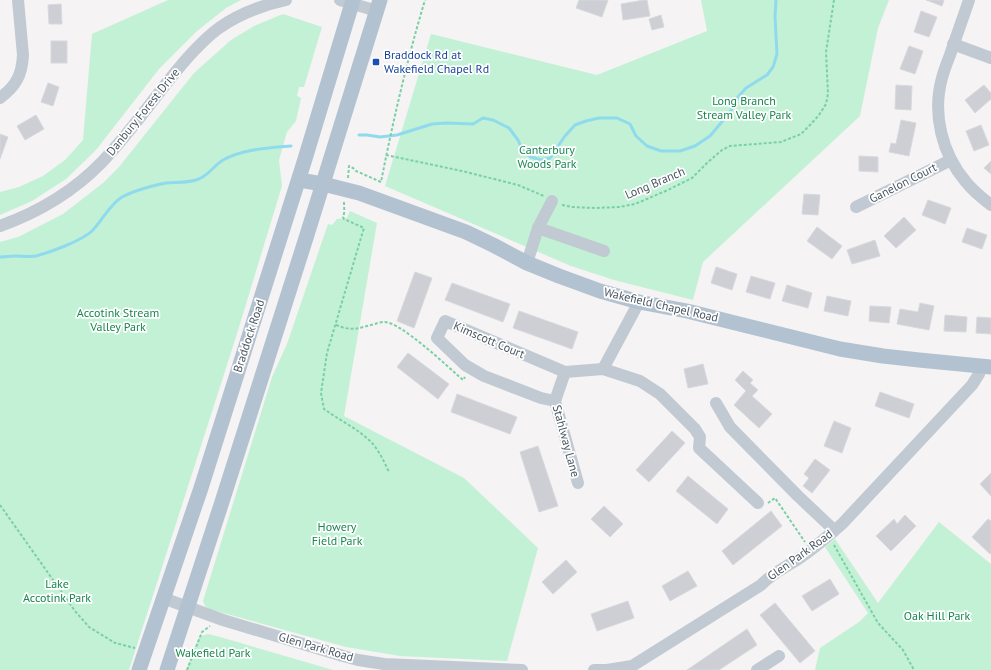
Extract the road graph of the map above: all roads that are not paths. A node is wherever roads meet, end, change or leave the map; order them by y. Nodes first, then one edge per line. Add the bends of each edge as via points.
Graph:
1 (18, 0) edge
2 (286, 0) edge
3 (969, 0) edge
4 (348, 1) edge
5 (379, 5) edge
6 (953, 44) junction
7 (991, 58) edge
8 (0, 98) edge
9 (951, 160) junction
10 (299, 180) junction
11 (323, 184) junction
12 (552, 201) road end
13 (991, 205) edge
14 (856, 207) dead end
15 (0, 226) edge
16 (538, 228) junction
17 (604, 251) dead end
18 (527, 263) junction
19 (640, 302) junction
20 (986, 367) edge
21 (603, 369) junction
22 (564, 372) junction
23 (555, 401) junction
24 (716, 403) dead end
25 (578, 483) dead end
26 (758, 503) road end
27 (832, 533) junction
28 (163, 598) junction
29 (188, 607) junction
30 (779, 656) dead end
31 (632, 668) edge
32 (139, 670) edge
33 (167, 670) edge
34 (522, 670) edge
35 (594, 670) edge
36 (756, 670) edge

1 - 8 street via 23,64 15,84
2 - 15 street, Danbury Forest Drive via 252,10 220,28 186,59 117,144 83,180 40,209
3 - 6 street
4 - 5 street
4 - 10 main road, Braddock Road
5 - 11 main road, Braddock Road
6 - 7 street
6 - 9 street via 942,79 938,111 940,128
9 - 13 street via 966,183
9 - 14 street, Ganelon Court
10 - 11 main road, Wakefield Chapel Road
10 - 28 main road, Braddock Road via 201,488
11 - 18 main road, Wakefield Chapel Road via 360,193 466,232
11 - 29 main road, Braddock Road
12 - 16 street
16 - 17 street
16 - 18 street
18 - 19 main road, Wakefield Chapel Road via 593,288
19 - 20 main road, Wakefield Chapel Road via 840,349
19 - 21 street
20 - 27 street, Glen Park Road via 929,432
21 - 22 street
21 - 26 street via 640,381 660,394 695,429 700,437 699,448
22 - 23 street, Stahlway Lane
22 - 23 street, Kimscott Court via 444,321 437,338 465,365 484,376
23 - 25 street, Stahlway Lane
24 - 27 street via 730,427
27 - 31 street, Glen Park Road via 761,585
28 - 29 street, Glen Park Road
28 - 32 main road, Braddock Road
29 - 33 main road, Braddock Road
29 - 34 street, Glen Park Road via 358,660 384,664
30 - 36 street
31 - 35 street, Glen Park Road

